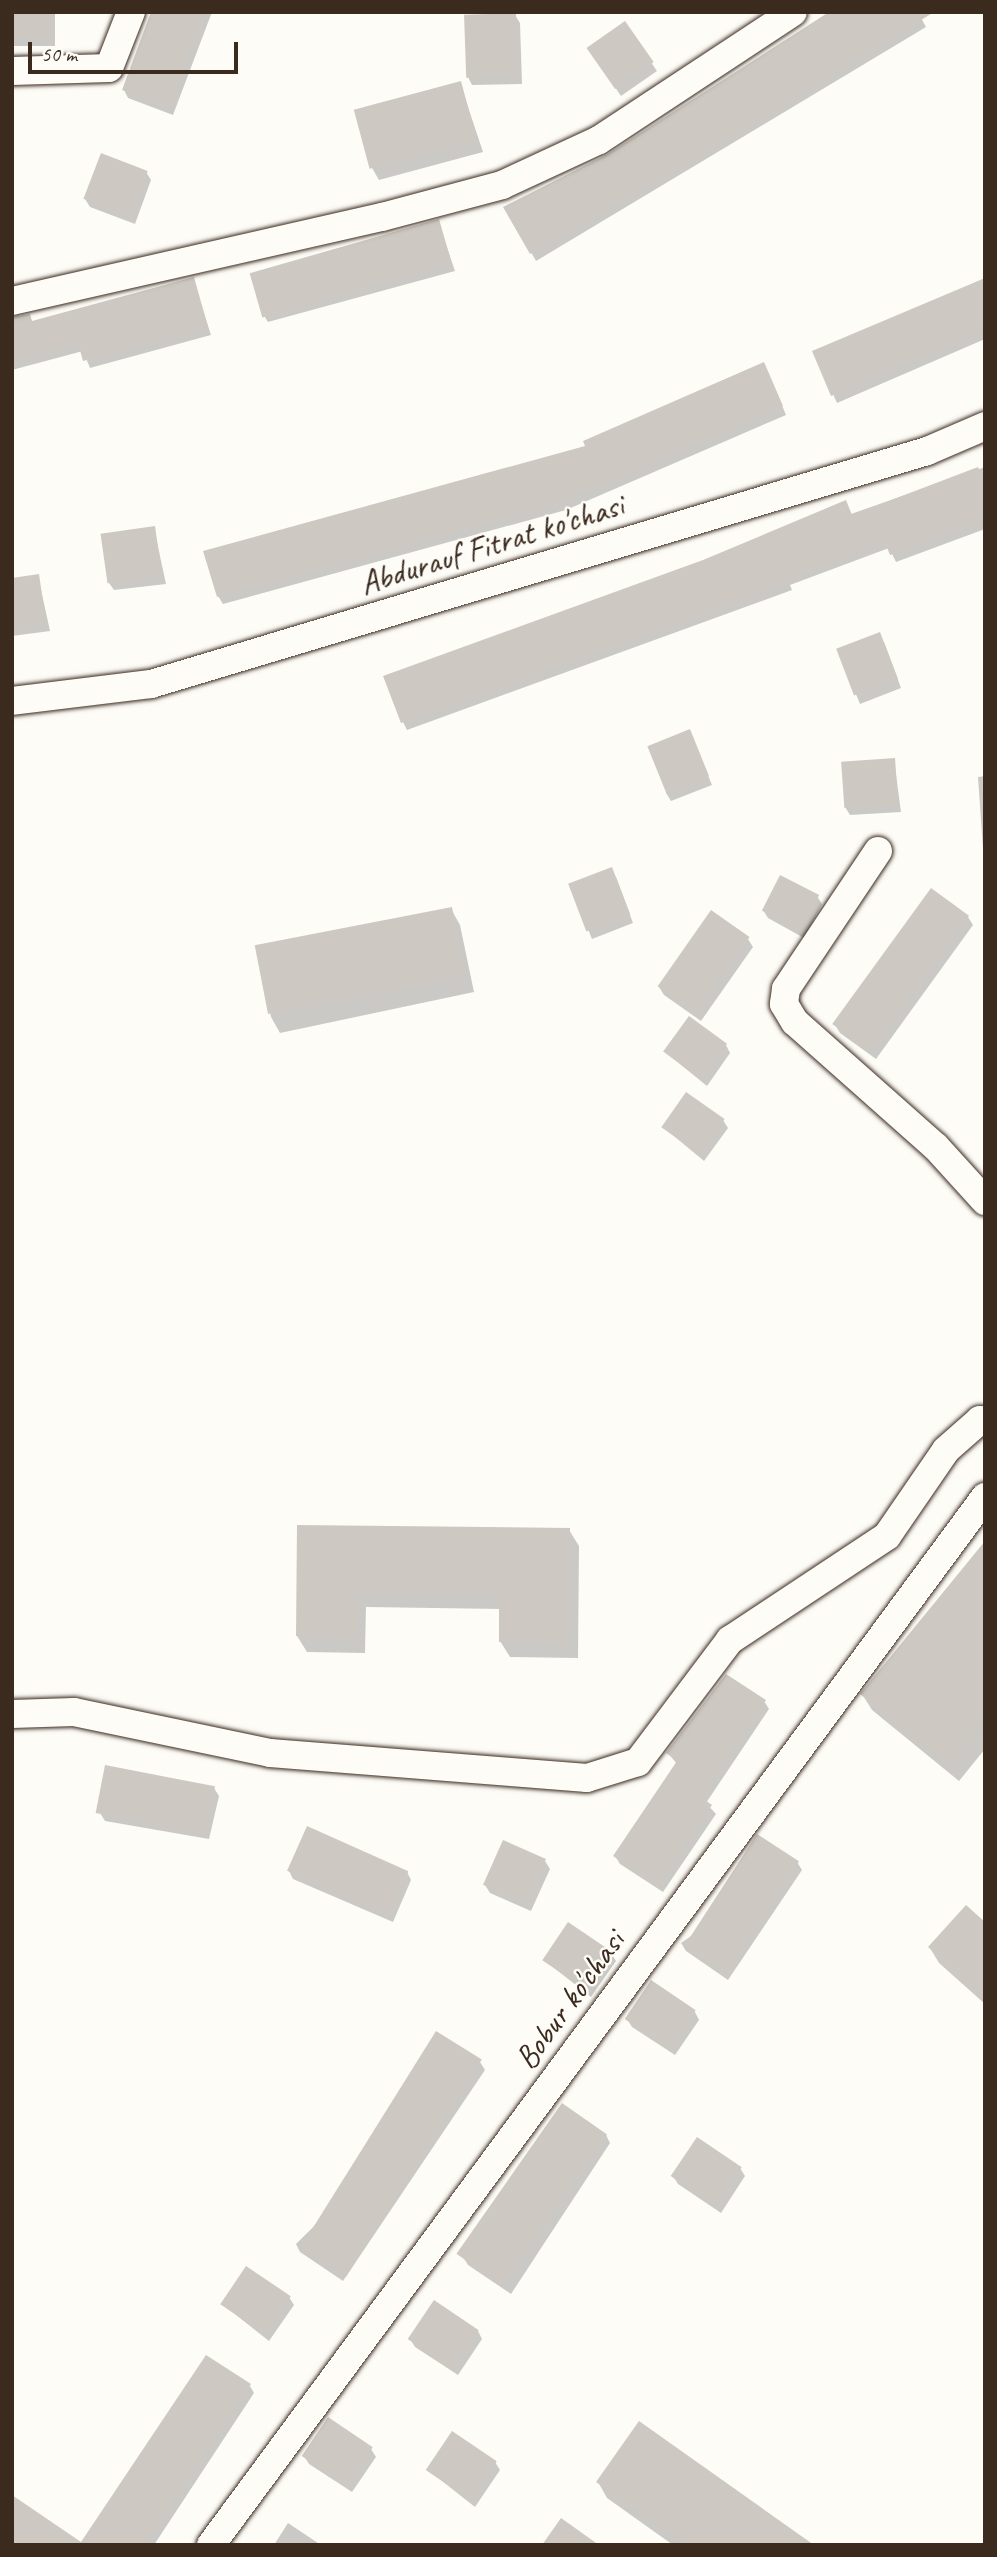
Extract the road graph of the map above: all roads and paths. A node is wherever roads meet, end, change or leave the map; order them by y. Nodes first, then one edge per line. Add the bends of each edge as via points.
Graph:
1 (131, 12) edge
2 (793, 12) edge
3 (12, 71) edge
4 (12, 301) edge
5 (985, 426) edge
6 (12, 701) edge
7 (878, 851) dead end
8 (985, 1200) edge
9 (985, 1422) edge
10 (985, 1497) edge
11 (12, 1714) edge
12 (211, 2545) edge

1 - 3 street via 109,68
2 - 4 street via 599,140 502,185
5 - 6 street, Abdurauf Fitrat ko'chasi via 927,451 151,684
7 - 8 street via 786,989 784,1003 795,1022 936,1147
9 - 11 street via 980,1420 946,1450 887,1536 730,1640 638,1762 587,1777 298,1755 74,1712
10 - 12 street, Bobur ko'chasi

